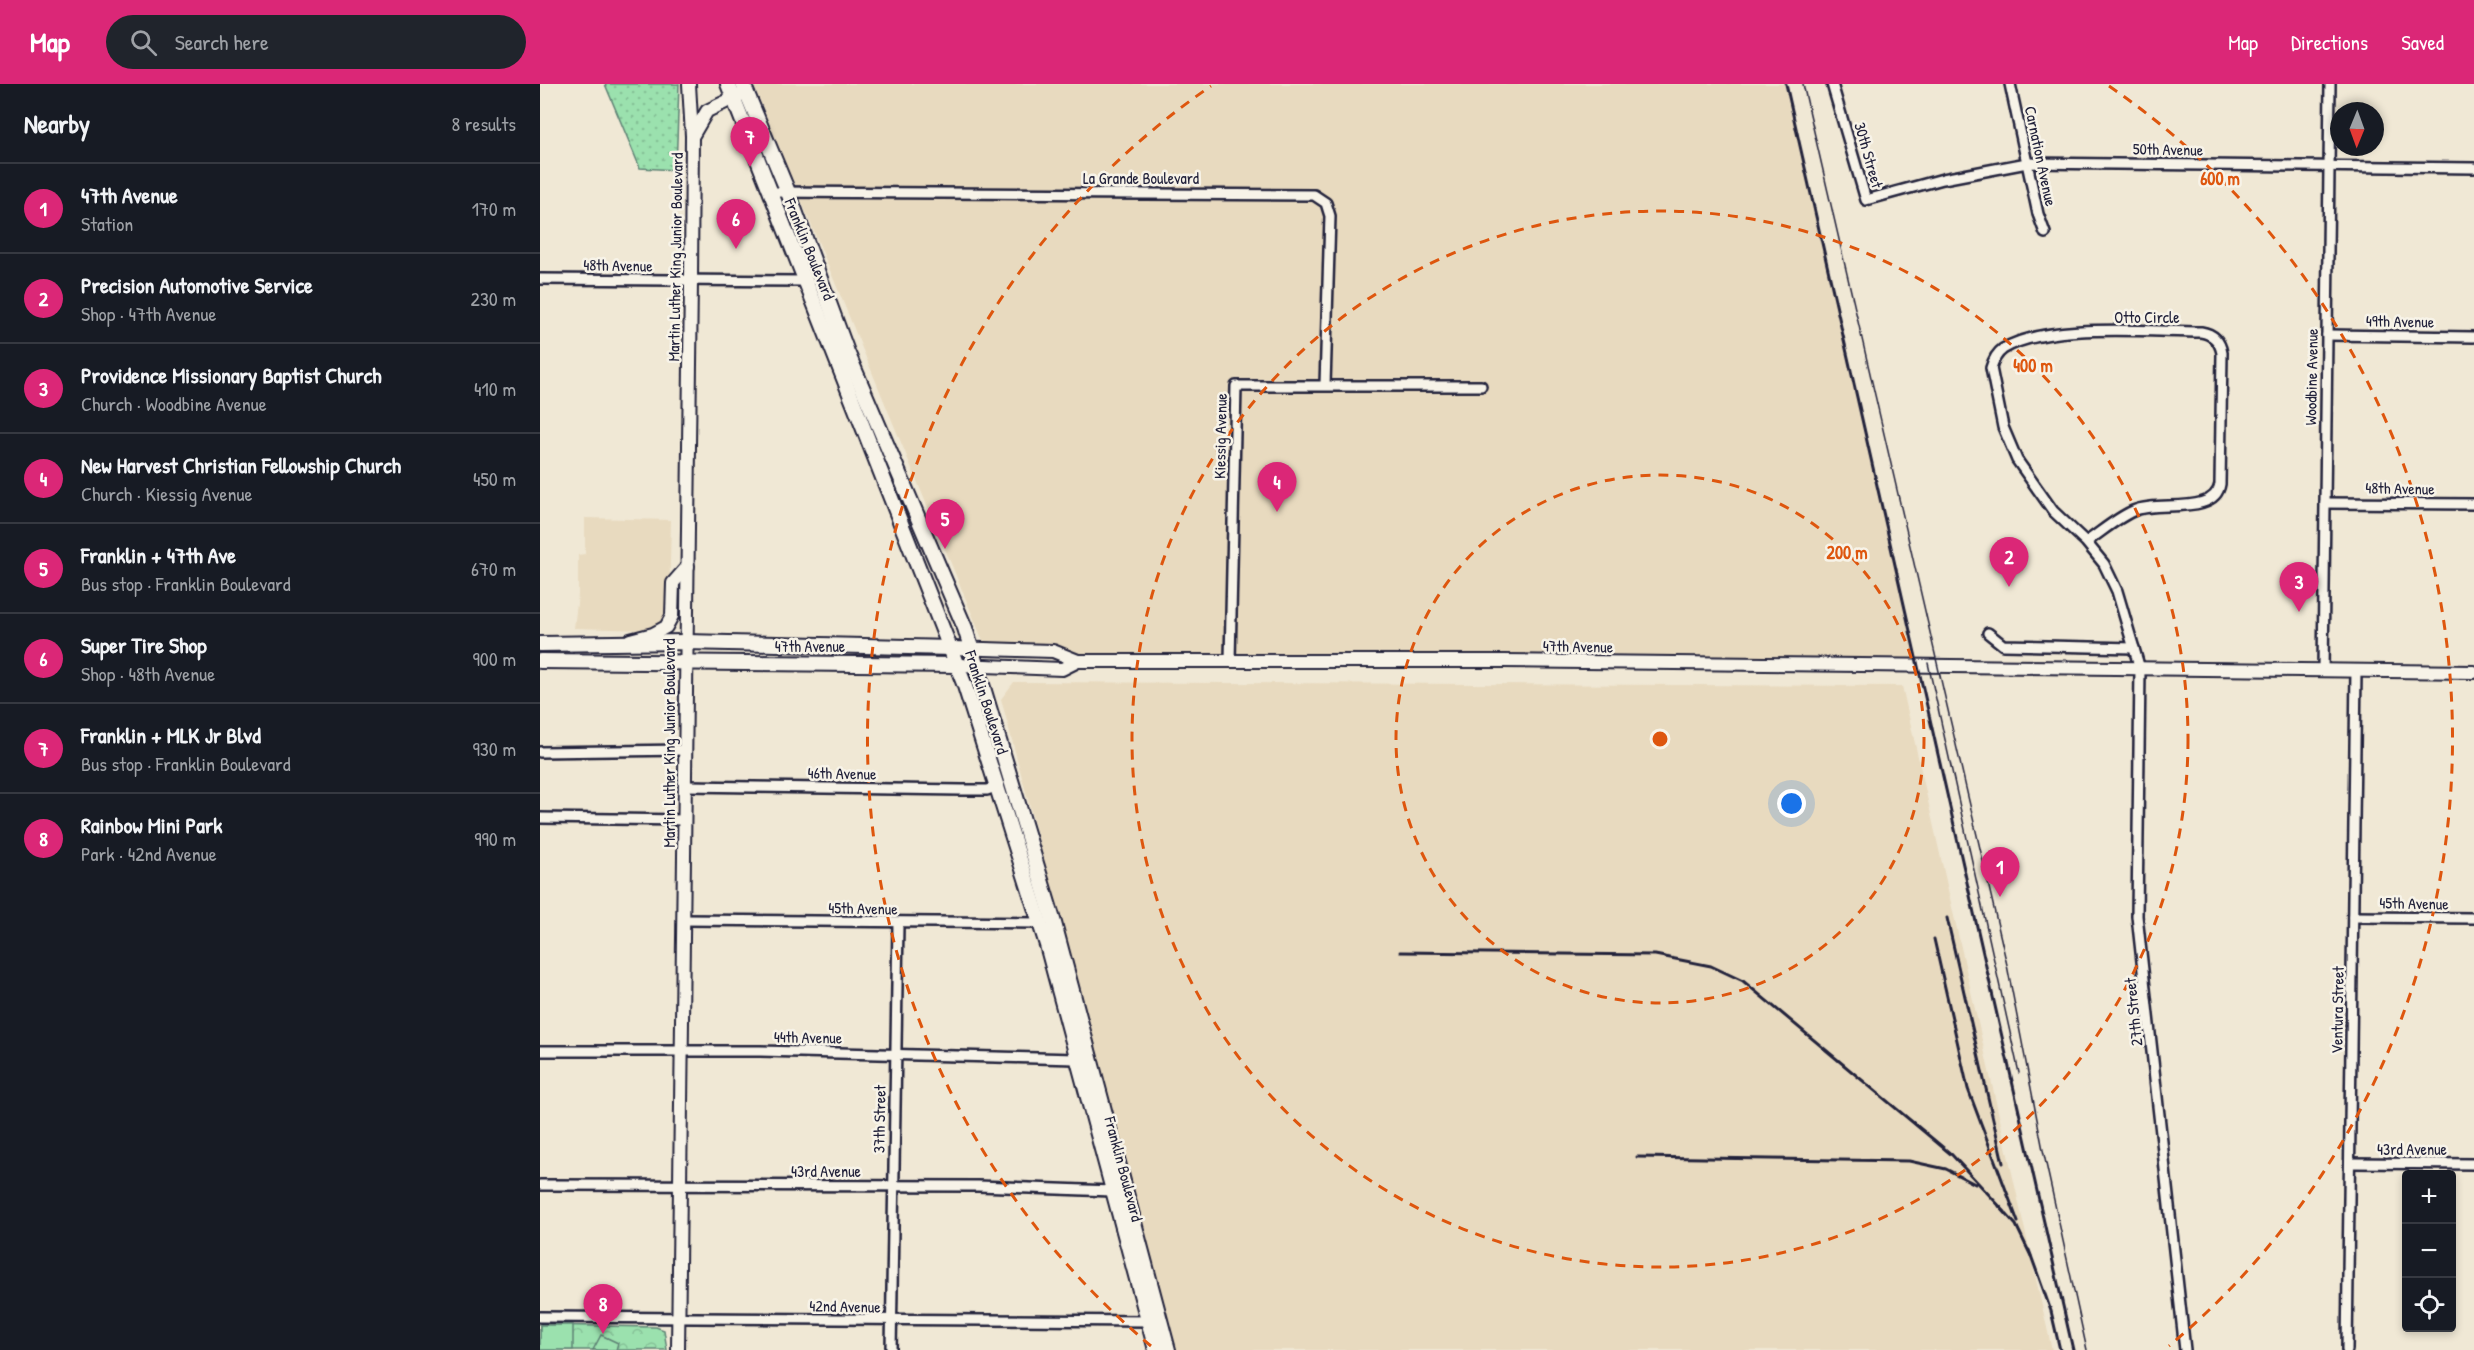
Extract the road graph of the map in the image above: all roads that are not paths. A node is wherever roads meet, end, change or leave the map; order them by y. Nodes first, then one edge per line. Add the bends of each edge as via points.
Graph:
1 (689, 84) edge
2 (728, 84) edge
3 (1832, 84) edge
4 (2010, 84) edge
5 (2330, 84) edge
6 (741, 91) edge
7 (692, 136) junction
8 (2027, 163) junction
9 (2328, 166) junction
10 (2474, 168) edge
11 (770, 192) junction
12 (788, 192) junction
13 (1866, 200) joint
14 (2045, 233) dead end
15 (540, 279) edge
16 (804, 281) junction
17 (691, 282) junction
18 (2326, 335) junction
19 (2474, 337) edge
20 (1326, 385) junction
21 (1481, 387) dead end
22 (2325, 503) junction
23 (2474, 504) edge
24 (2086, 542) junction
25 (688, 566) junction
26 (1988, 633) dead end
27 (686, 642) junction
28 (617, 643) junction
29 (540, 644) edge
30 (952, 648) junction
31 (970, 648) junction
32 (2134, 648) junction
33 (1230, 660) junction
34 (540, 661) edge
35 (1078, 661) junction
36 (686, 662) junction
37 (958, 665) junction
38 (974, 666) junction
39 (2140, 669) junction
40 (2323, 671) junction
41 (2356, 671) junction
42 (2474, 672) edge
43 (686, 750) junction
44 (540, 752) edge
45 (686, 786) junction
46 (998, 786) junction
47 (1007, 814) junction
48 (540, 818) edge
49 (685, 820) junction
50 (1042, 883) junction
51 (2353, 917) junction
52 (2474, 918) edge
53 (684, 920) junction
54 (1041, 923) junction
55 (898, 924) junction
56 (1055, 976) junction
57 (540, 1051) edge
58 (682, 1052) junction
59 (895, 1053) junction
60 (1076, 1059) junction
61 (2350, 1163) junction
62 (2474, 1164) edge
63 (540, 1185) edge
64 (679, 1186) junction
65 (893, 1186) junction
66 (1112, 1191) junction
67 (540, 1317) edge
68 (679, 1319) junction
69 (891, 1321) junction
70 (1150, 1321) junction
71 (678, 1350) edge
72 (891, 1350) edge
73 (1156, 1350) edge
74 (1168, 1350) edge
75 (2185, 1350) edge
76 (2348, 1350) edge

1 - 7 street, Martin Luther King Junior Boulevard
2 - 6 main road, Franklin Boulevard
3 - 13 street, 30th Street
4 - 8 street, Carnation Avenue
5 - 9 street, Woodbine Avenue
6 - 7 street, Martin Luther King Junior Boulevard via 707,111
6 - 11 main road, Franklin Boulevard
6 - 12 main road, Franklin Boulevard
7 - 17 street, Martin Luther King Junior Boulevard
8 - 9 street, 50th Avenue
8 - 13 street, 50th Avenue via 1943,179
8 - 14 street, Carnation Avenue
9 - 10 street, 50th Avenue
9 - 18 street, Woodbine Avenue
11 - 12 street, La Grande Boulevard
11 - 16 main road, Franklin Boulevard
12 - 20 street, La Grande Boulevard via 1314,195 1326,203 1330,216
12 - 31 main road, Franklin Boulevard via 847,352 965,628
15 - 17 street, 48th Avenue
16 - 17 street, 48th Avenue
16 - 30 main road, Franklin Boulevard
17 - 25 street, Martin Luther King Junior Boulevard
18 - 19 street, 49th Avenue
18 - 22 street, Woodbine Avenue
20 - 21 street, Kiessig Avenue
20 - 33 street, Kiessig Avenue via 1236,386
22 - 23 street, 48th Avenue
22 - 40 street, Woodbine Avenue
24 - 24 street, Otto Circle via 2053,512 2017,460 2003,427 1991,377 1993,360 2020,342 2057,334 2211,335 2222,353 2217,494 2205,504 2134,510
24 - 32 street, Otto Circle via 2112,578
25 - 27 street, Martin Luther King Junior Boulevard
25 - 28 street via 673,583 672,616 666,627
26 - 32 street via 2003,645
27 - 28 main road, 47th Avenue
27 - 30 main road, 47th Avenue
27 - 36 street, Martin Luther King Junior Boulevard
28 - 29 main road, 47th Avenue
30 - 31 street, 47th Avenue
30 - 37 main road, Franklin Boulevard
31 - 35 street, 47th Avenue via 1053,651
31 - 38 main road, Franklin Boulevard
32 - 39 street, Otto Circle
33 - 35 street, 47th Avenue
33 - 39 street, 47th Avenue
34 - 36 main road, 47th Avenue
35 - 38 street, 47th Avenue via 1062,669
36 - 37 main road, 47th Avenue
36 - 43 street, Martin Luther King Junior Boulevard
37 - 38 street, 47th Avenue
37 - 46 main road, Franklin Boulevard
38 - 50 main road, Franklin Boulevard
39 - 40 street, 47th Avenue
39 - 75 street, 27th Street via 2137,916
40 - 41 street, 47th Avenue
41 - 42 street, 47th Avenue
41 - 51 street, Ventura Street
43 - 44 street
43 - 45 street, Martin Luther King Junior Boulevard
45 - 46 street, 46th Avenue via 987,790
45 - 49 street, Martin Luther King Junior Boulevard
46 - 47 main road, Franklin Boulevard
47 - 50 main road via 1018,828 1033,871
47 - 54 main road, Franklin Boulevard
48 - 49 street
49 - 53 street, Martin Luther King Junior Boulevard
50 - 56 main road via 1041,903 1056,954
50 - 74 main road, Franklin Boulevard
51 - 52 street, 45th Avenue
51 - 61 street, Ventura Street
53 - 55 street, 45th Avenue
53 - 58 street, Martin Luther King Junior Boulevard
54 - 55 street, 45th Avenue
54 - 56 main road, Franklin Boulevard
55 - 59 street, 37th Street
56 - 60 main road, Franklin Boulevard
57 - 58 street, 44th Avenue
58 - 59 street, 44th Avenue
58 - 64 street, Martin Luther King Junior Boulevard
59 - 60 street, 44th Avenue
59 - 65 street, 37th Street
60 - 66 main road, Franklin Boulevard
61 - 62 street, 43rd Avenue
61 - 76 street, Ventura Street
63 - 64 street, 43rd Avenue
64 - 65 street, 43rd Avenue
64 - 68 street, Martin Luther King Junior Boulevard
65 - 66 street, 43rd Avenue
65 - 69 street, 37th Street
66 - 70 main road, Franklin Boulevard
67 - 68 street, 42nd Avenue
68 - 69 street, 42nd Avenue
68 - 71 street, Martin Luther King Junior Boulevard
69 - 70 street, 42nd Avenue
69 - 72 street, 37th Street
70 - 73 main road, Franklin Boulevard

